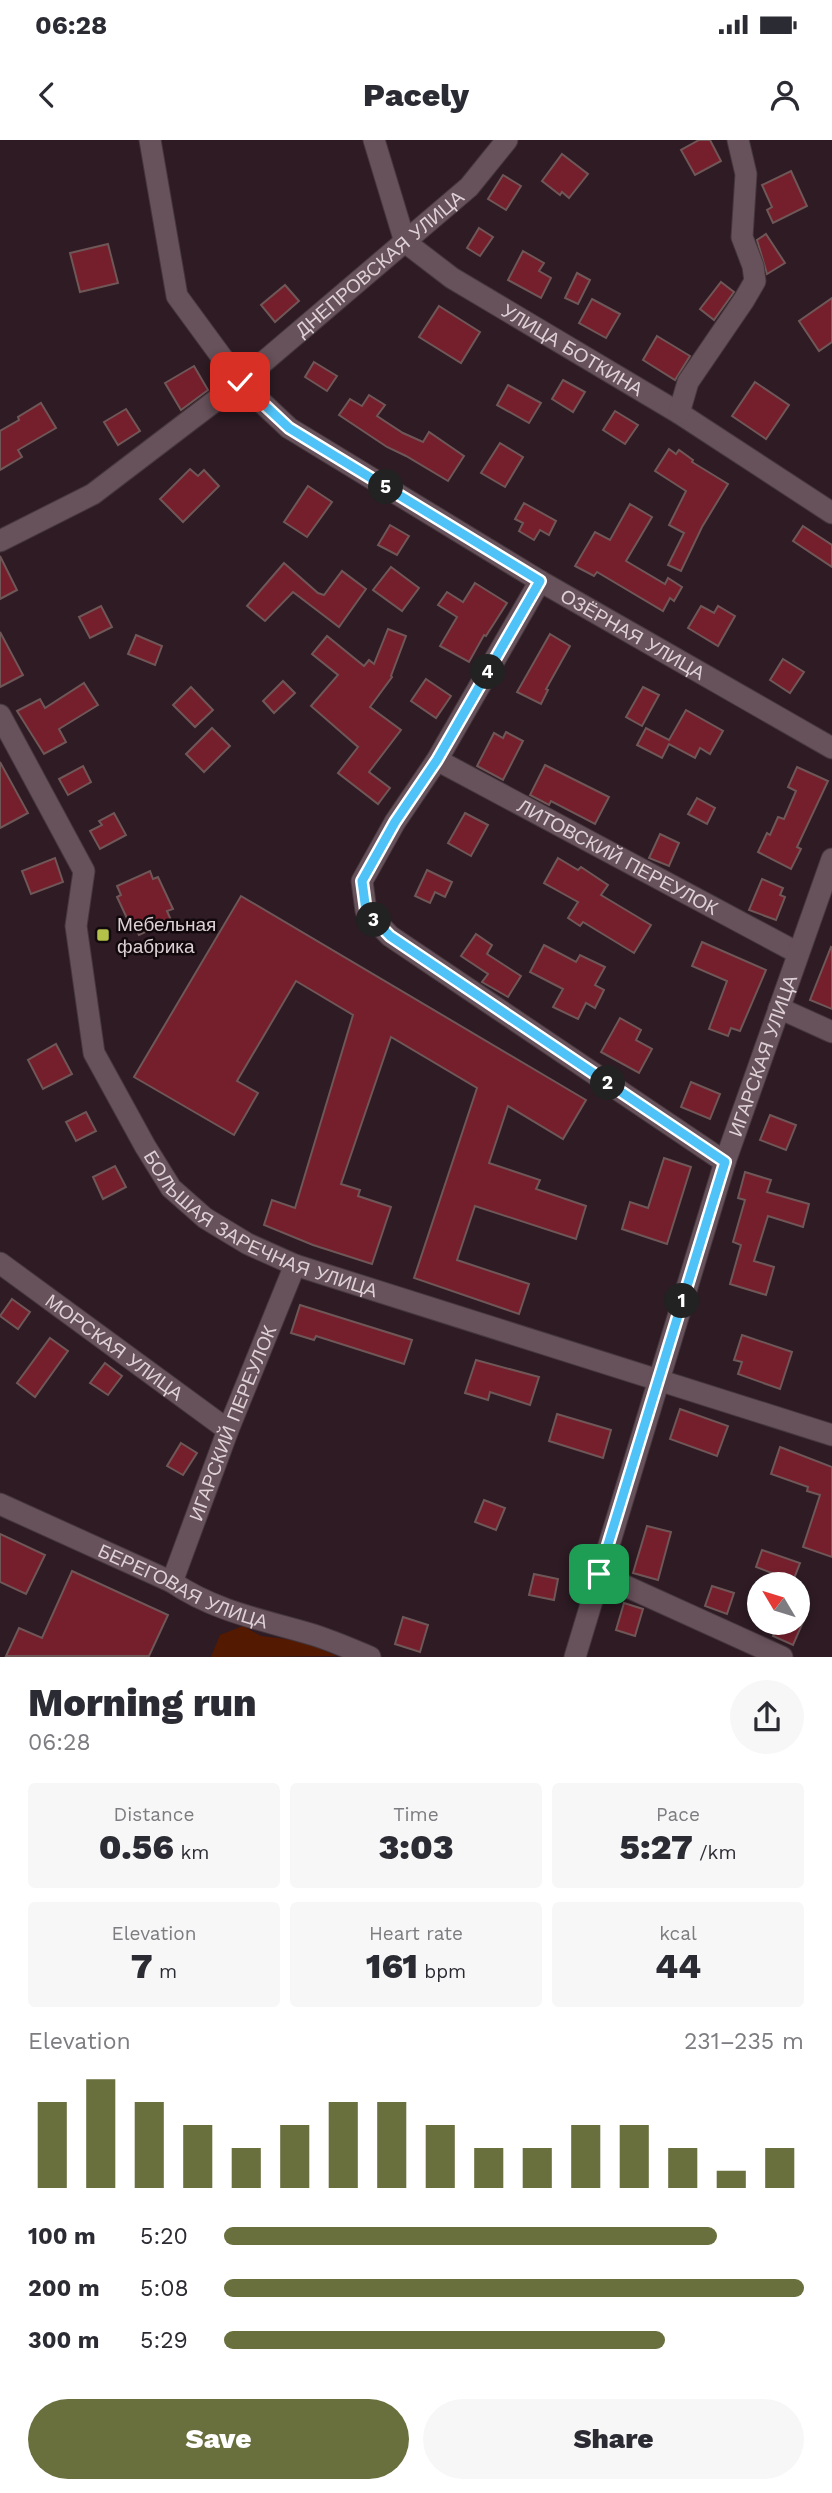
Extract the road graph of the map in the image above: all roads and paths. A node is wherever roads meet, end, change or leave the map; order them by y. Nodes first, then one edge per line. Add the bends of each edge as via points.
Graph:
1 (150, 140) edge
2 (374, 140) edge
3 (506, 140) edge
4 (738, 140) edge
5 (405, 242) junction
6 (240, 382) junction
7 (679, 412) junction
8 (832, 513) edge
9 (0, 541) edge
10 (540, 581) junction
11 (0, 715) edge
12 (832, 748) edge
13 (437, 760) junction
14 (832, 859) edge
15 (798, 953) junction
16 (779, 1007) junction
17 (832, 1032) edge
18 (725, 1162) junction
19 (0, 1263) edge
20 (295, 1265) junction
21 (658, 1379) junction
22 (228, 1430) junction
23 (832, 1435) edge
24 (0, 1504) edge
25 (599, 1574) junction
26 (172, 1581) junction
27 (370, 1657) edge
28 (575, 1657) edge
29 (782, 1657) edge

1 - 6 street, ОЗЁРНАЯ УЛИЦА via 177,296
2 - 5 street
3 - 5 street, ДНЕПРОВСКАЯ УЛИЦА via 469,187
4 - 7 street via 746,174 742,237 754,281 688,382
5 - 6 street, ДНЕПРОВСКАЯ УЛИЦА
5 - 7 street, УЛИЦА БОТКИНА via 452,278
6 - 9 street, ДНЕПРОВСКАЯ УЛИЦА via 93,494
6 - 10 street, ОЗЁРНАЯ УЛИЦА via 289,428
7 - 8 street, УЛИЦА БОТКИНА
10 - 12 street, ОЗЁРНАЯ УЛИЦА
10 - 13 street
11 - 20 street, БОЛЬШАЯ ЗАРЕЧНАЯ УЛИЦА via 84,871 76,926 94,1053 171,1188 205,1218
13 - 15 street, ЛИТОВСКИЙ ПЕРЕУЛОК
13 - 18 street via 362,881 366,911 390,936
14 - 15 street, ИГАРСКАЯ УЛИЦА
15 - 16 street, ИГАРСКАЯ УЛИЦА
16 - 17 street
16 - 18 street, ИГАРСКАЯ УЛИЦА
18 - 21 street, ИГАРСКАЯ УЛИЦА
19 - 22 street, МОРСКАЯ УЛИЦА
20 - 21 street, БОЛЬШАЯ ЗАРЕЧНАЯ УЛИЦА
20 - 22 street, ИГАРСКИЙ ПЕРЕУЛОК
21 - 23 street, БОЛЬШАЯ ЗАРЕЧНАЯ УЛИЦА
21 - 25 street, ИГАРСКАЯ УЛИЦА
22 - 26 street, ИГАРСКИЙ ПЕРЕУЛОК
24 - 26 street, БЕРЕГОВАЯ УЛИЦА
25 - 28 street, ИГАРСКАЯ УЛИЦА
25 - 29 street
26 - 27 street, БЕРЕГОВАЯ УЛИЦА via 192,1596 254,1620 314,1635

